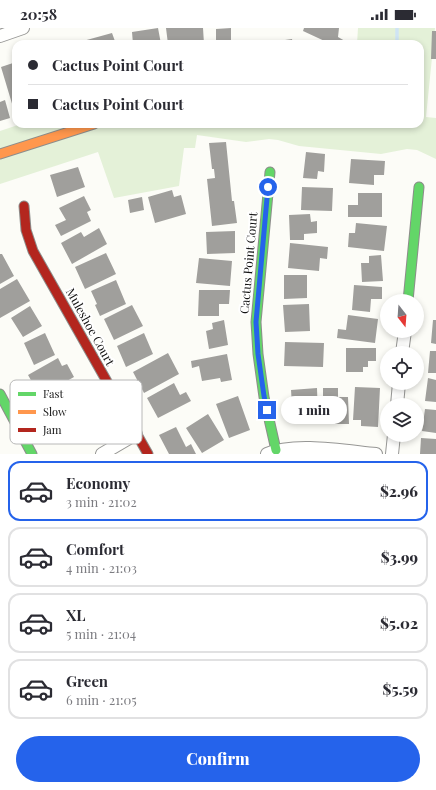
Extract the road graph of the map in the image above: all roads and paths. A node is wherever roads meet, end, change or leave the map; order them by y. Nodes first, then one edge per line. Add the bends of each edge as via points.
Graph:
1 (23, 28) edge
2 (0, 36) edge
3 (81, 128) edge
4 (0, 154) edge
5 (270, 172) dead end
6 (419, 187) dead end
7 (24, 206) dead end
8 (409, 294) edge
9 (106, 380) edge
10 (0, 394) edge
11 (10, 413) edge
12 (393, 442) edge
13 (27, 444) edge
14 (119, 444) edge
15 (272, 452) edge
16 (32, 454) edge
17 (102, 454) edge
18 (376, 454) edge
19 (392, 454) edge

1 - 2 street
3 - 4 street
5 - 15 street, Cactus Point Court via 256,322
6 - 8 street
7 - 9 street, Muleshoe Court via 26,230 33,251
10 - 11 street
12 - 19 street
13 - 16 street
14 - 17 street
15 - 18 street via 315,448

